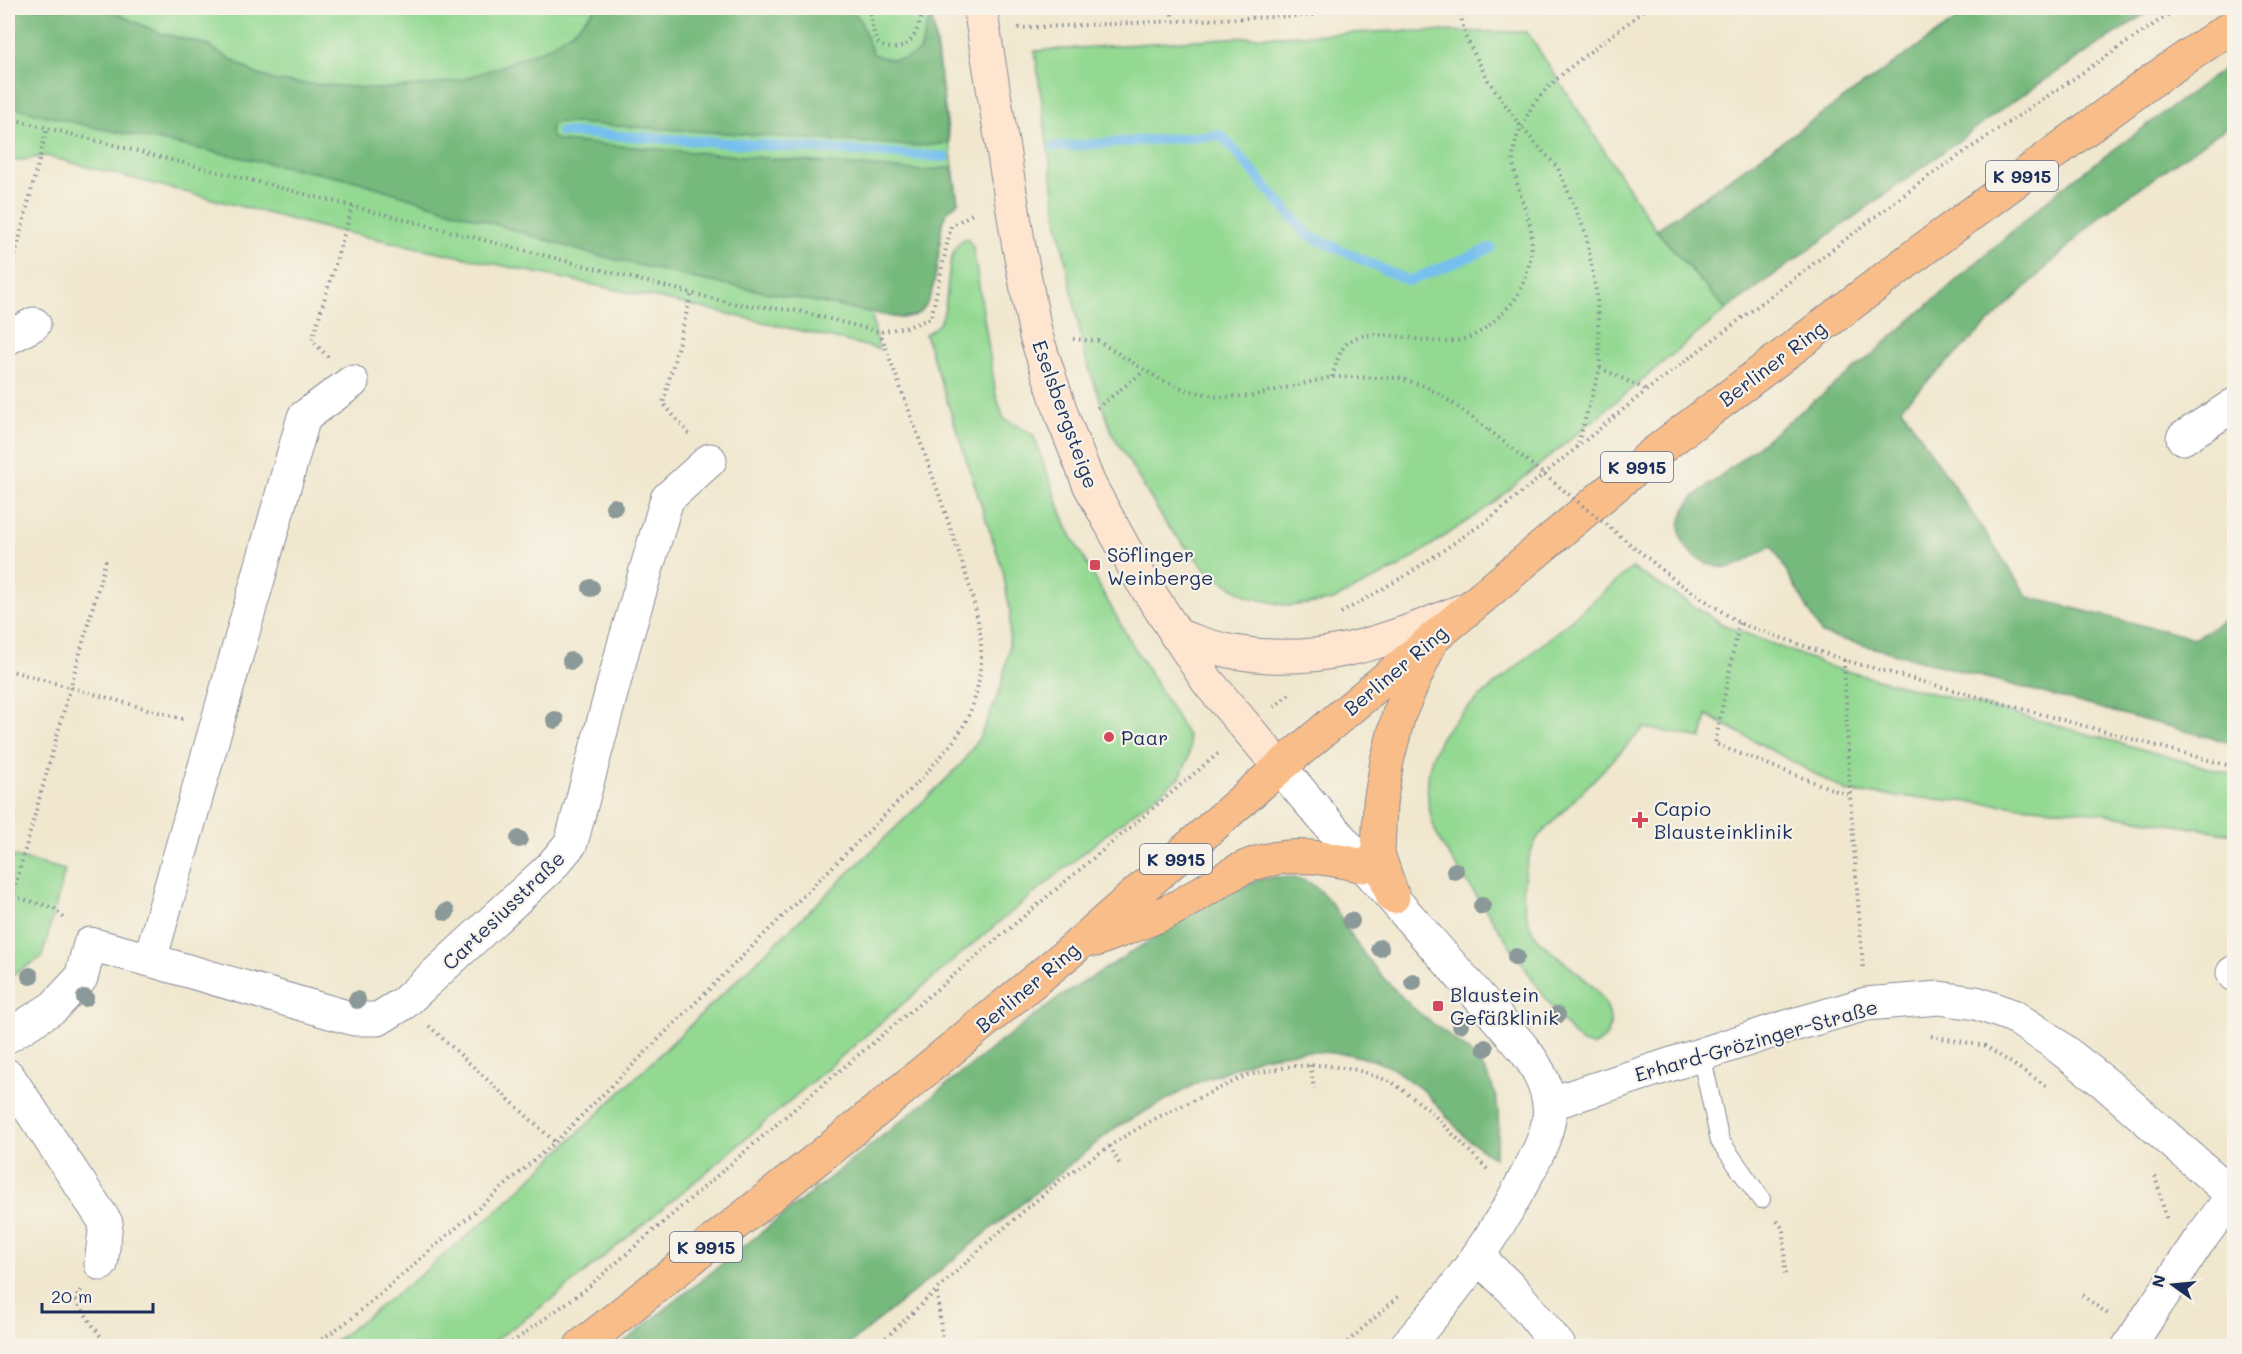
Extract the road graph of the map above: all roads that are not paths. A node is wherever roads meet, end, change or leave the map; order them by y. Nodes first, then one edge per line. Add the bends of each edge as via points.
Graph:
1 (982, 19) edge
2 (2235, 25) edge
3 (352, 382) road end
4 (2235, 405) edge
5 (2184, 438) dead end
6 (710, 460) road end
7 (1468, 609) junction
8 (1176, 635) junction
9 (1432, 639) junction
10 (1280, 767) junction
11 (1363, 866) junction
12 (1393, 897) junction
13 (1072, 950) junction
14 (150, 960) junction
15 (8, 1036) edge
16 (1701, 1054) junction
17 (8, 1076) edge
18 (1549, 1104) junction
19 (2234, 1195) edge
20 (1761, 1199) road end
21 (1478, 1257) junction
22 (101, 1264) road end
23 (581, 1347) edge
24 (1406, 1347) edge
25 (1559, 1347) edge
26 (2129, 1347) edge

1 - 8 street, Eselsbergsteige via 1036,336 1089,484
2 - 7 main road, Berliner Ring / K 9915 via 2141,89 1654,453
3 - 14 street via 304,417
4 - 5 street
6 - 14 street, Cartesiusstraße via 667,499 571,843 550,868 404,1003 378,1019 354,1019
7 - 8 street via 1397,637 1344,652 1302,657 1233,652
7 - 9 main road, Berliner Ring / K 9915
8 - 10 street, Eselsbergsteige via 1208,682
9 - 10 main road, Berliner Ring / K 9915
9 - 12 main road via 1399,714 1380,803 1378,854
10 - 11 street
10 - 13 main road, Berliner Ring / K 9915
11 - 12 street
11 - 13 main road via 1300,855 1264,860 1237,871 1173,909
12 - 18 street via 1535,1063
13 - 23 main road, Berliner Ring / K 9915
14 - 15 street, Cartesiusstraße via 90,944 81,978 54,1007
16 - 18 street, Erhard-Grözinger-Straße
16 - 19 street, Erhard-Grözinger-Straße via 1866,1004 1939,998 1976,1003 2013,1016 2050,1041 2105,1083
16 - 20 lane via 1720,1141
17 - 22 street via 106,1223
18 - 21 street via 1545,1134 1515,1196
19 - 26 street
21 - 24 street
21 - 25 street via 1513,1290

